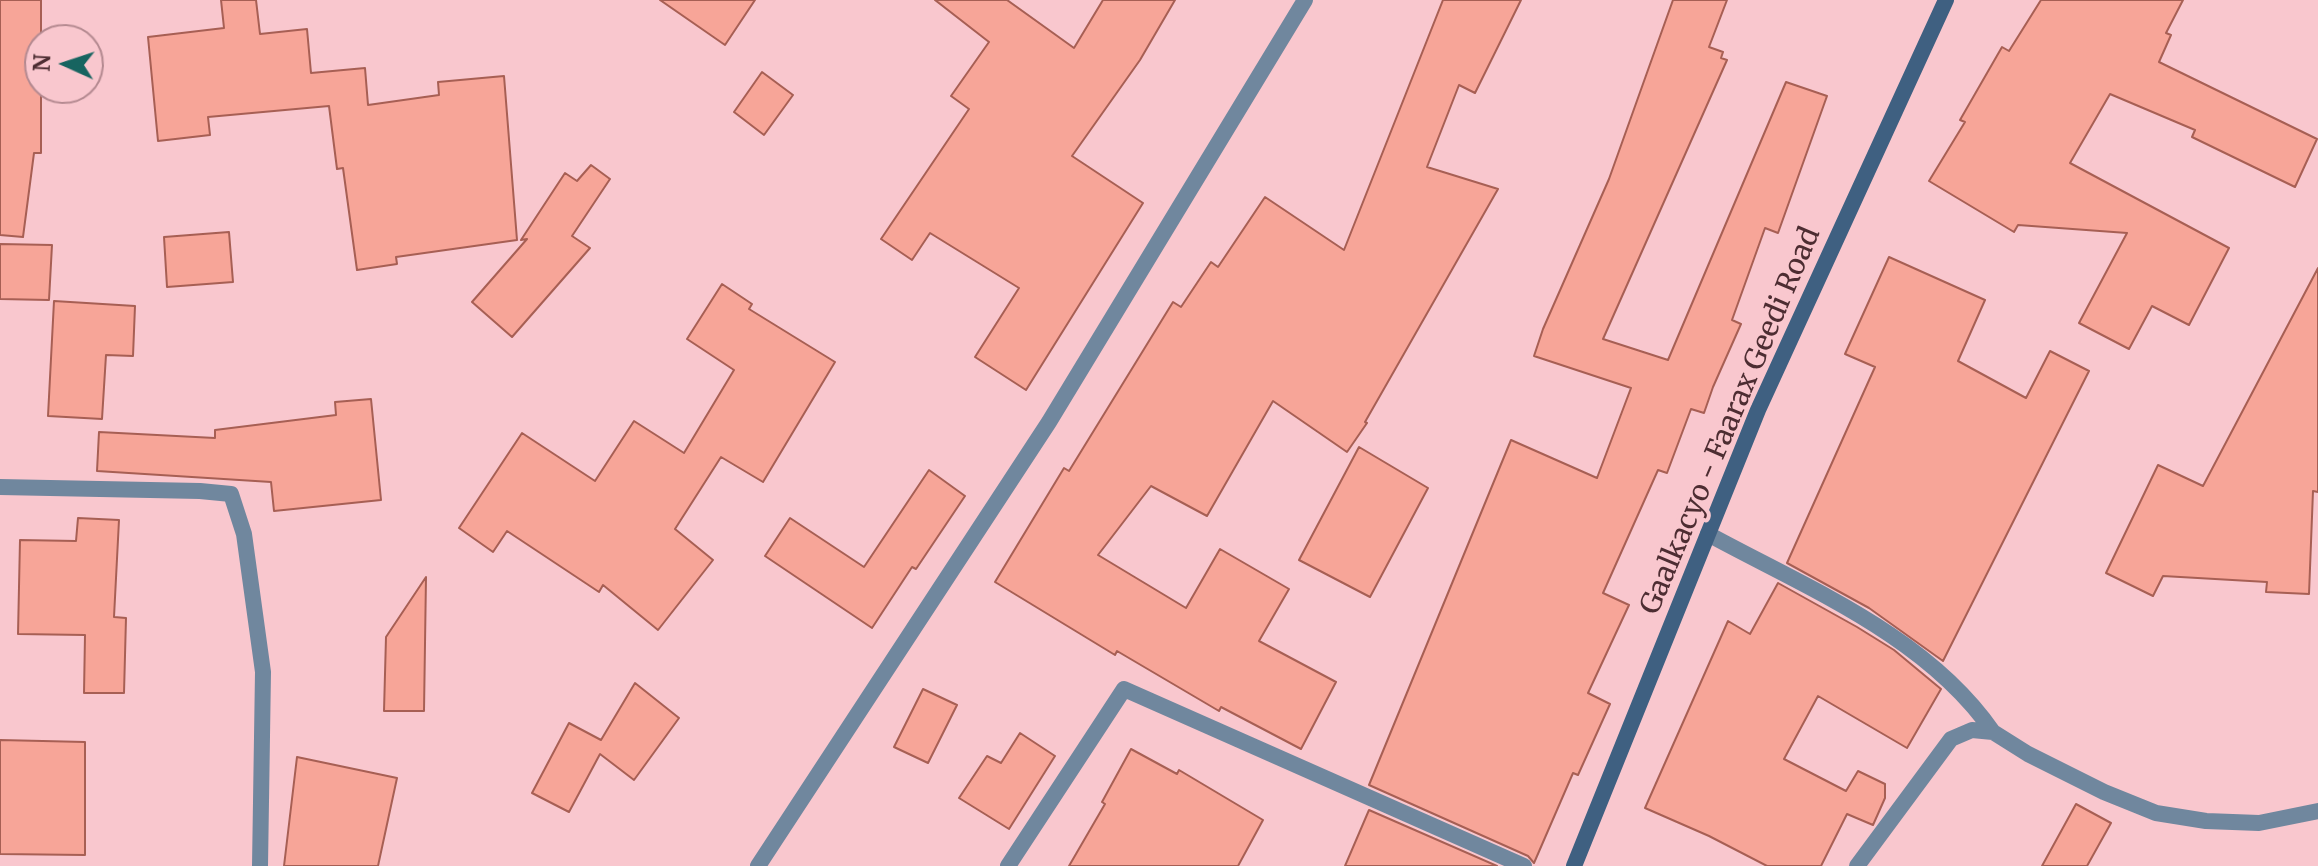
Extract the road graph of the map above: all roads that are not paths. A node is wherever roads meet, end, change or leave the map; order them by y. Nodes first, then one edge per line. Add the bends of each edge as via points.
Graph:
1 (1305, 0) edge
2 (1946, 0) edge
3 (0, 487) edge
4 (1708, 534) junction
5 (1993, 732) junction
6 (2318, 811) edge
7 (260, 866) edge
8 (758, 866) edge
9 (1008, 866) edge
10 (1524, 866) edge
11 (1574, 866) edge
12 (1857, 866) edge

1 - 8 street via 1049,422
2 - 4 main road, Gaalkacyo - Faarax Geedi Road via 1758,410
3 - 7 street via 231,494 244,534 263,672
4 - 5 street via 1924,657
4 - 11 main road, Gaalkacyo - Faarax Geedi Road
5 - 6 street via 2104,792 2156,813 2259,823
5 - 12 street via 1972,730 1951,739
9 - 10 street via 1124,689

